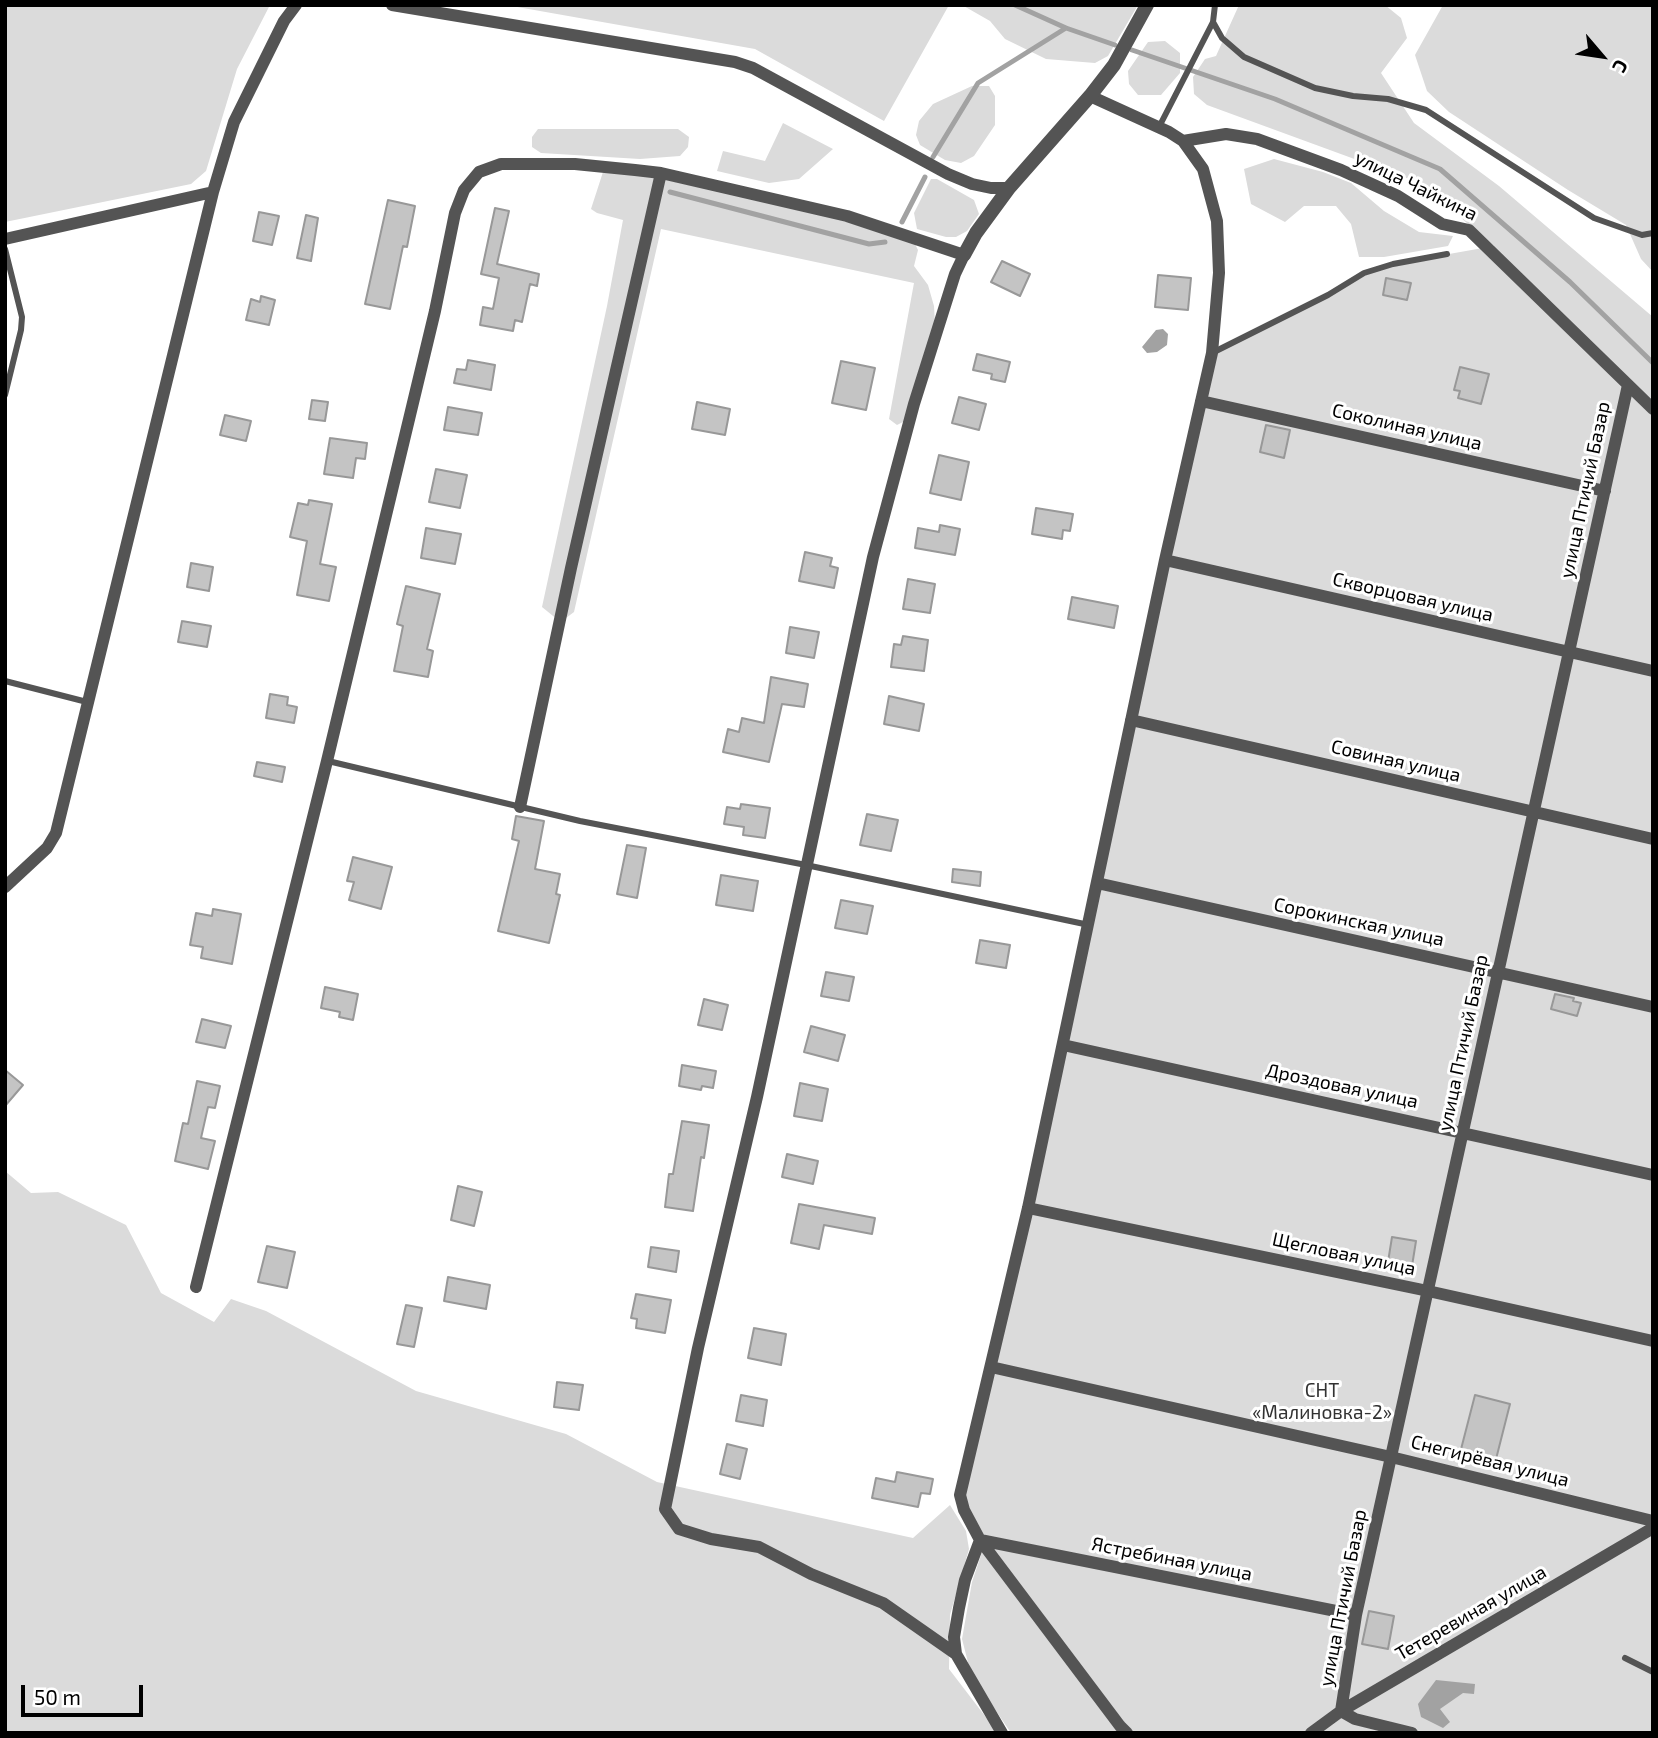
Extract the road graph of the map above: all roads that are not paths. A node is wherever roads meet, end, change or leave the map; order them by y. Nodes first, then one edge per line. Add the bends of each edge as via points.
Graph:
1 (296, 5) edge
2 (392, 5) edge
3 (1147, 5) edge
4 (1215, 5) edge
5 (1213, 22) junction
6 (1090, 96) junction
7 (1159, 127) junction
8 (1183, 141) junction
9 (661, 173) junction
10 (1009, 188) junction
11 (213, 192) junction
12 (1653, 233) edge
13 (5, 239) edge
14 (5, 249) edge
15 (1447, 254) dead end
16 (964, 255) junction
17 (1212, 353) junction
18 (1628, 385) junction
19 (5, 395) edge
20 (1201, 401) junction
21 (1653, 409) edge
22 (1605, 491) junction
23 (1165, 560) junction
24 (1569, 652) junction
25 (1653, 671) edge
26 (5, 681) edge
27 (87, 702) junction
28 (1131, 720) junction
29 (327, 761) junction
30 (520, 807) junction
31 (1534, 812) junction
32 (1653, 839) edge
33 (806, 865) junction
34 (1097, 884) junction
35 (5, 887) edge
36 (1088, 925) junction
37 (1498, 972) junction
38 (1653, 1007) edge
39 (1063, 1045) junction
40 (1463, 1132) junction
41 (1653, 1175) edge
42 (1028, 1208) junction
43 (196, 1287) dead end
44 (1428, 1291) junction
45 (1653, 1341) edge
46 (991, 1367) junction
47 (1391, 1457) junction
48 (1653, 1521) edge
49 (1653, 1528) edge
50 (981, 1540) junction
51 (1356, 1615) junction
52 (956, 1654) junction
53 (1625, 1658) dead end
54 (1653, 1672) edge
55 (1341, 1711) junction
56 (1002, 1733) edge
57 (1128, 1733) edge
58 (1311, 1733) edge
59 (1412, 1733) edge

1 - 11 street via 234,122
2 - 10 street via 735,62 948,174 972,184
3 - 6 street via 1114,65
4 - 5 lane
5 - 7 lane
5 - 12 lane via 1222,38 1244,57 1315,88 1426,110 1594,218 1642,235
6 - 7 street
6 - 10 street
7 - 8 street
8 - 17 street via 1203,169 1217,221 1219,273
8 - 18 street, улица Чайкина via 1226,134 1257,139 1398,196 1442,224 1469,230
9 - 16 street via 847,216
9 - 29 street via 575,164 501,164 479,172 464,190
9 - 30 street
10 - 16 street
11 - 13 street
11 - 27 street
14 - 19 lane via 22,330
15 - 17 lane via 1364,272
16 - 33 street via 915,404 873,557
17 - 20 street
18 - 21 street, улица Чайкина
18 - 22 street, улица Птичий Базар
20 - 22 street, Соколиная улица
20 - 23 street
22 - 24 street, улица Птичий Базар
23 - 24 street, Скворцовая улица
23 - 28 street
24 - 25 street, Скворцовая улица
24 - 31 street, улица Птичий Базар
26 - 27 lane
27 - 35 street via 56,833 47,848
28 - 31 street, Совиная улица
28 - 34 street
29 - 30 lane
29 - 43 street
30 - 33 lane
31 - 32 street, Совиная улица
31 - 37 street, улица Птичий Базар
33 - 36 lane
33 - 52 street via 664,1508 679,1529 759,1547 883,1604
34 - 36 street
34 - 37 street, Сорокинская улица
36 - 39 street
37 - 38 street, Сорокинская улица
37 - 40 street, улица Птичий Базар
39 - 40 street, Дроздовая улица
39 - 42 street
40 - 41 street, Дроздовая улица
40 - 44 street, улица Птичий Базар
42 - 44 street, Щегловая улица
42 - 46 street
44 - 45 street, Щегловая улица
44 - 47 street, улица Птичий Базар
46 - 47 street, Снегирёвая улица
46 - 50 street via 960,1495
47 - 48 street, Снегирёвая улица
47 - 51 street, улица Птичий Базар
49 - 55 street, Тетеревиная улица
50 - 51 street, Ястребиная улица
50 - 52 street via 965,1580 954,1637
50 - 57 street
51 - 55 street, улица Птичий Базар
52 - 56 street
53 - 54 lane
55 - 58 street, Тетеревиная улица
55 - 59 street

